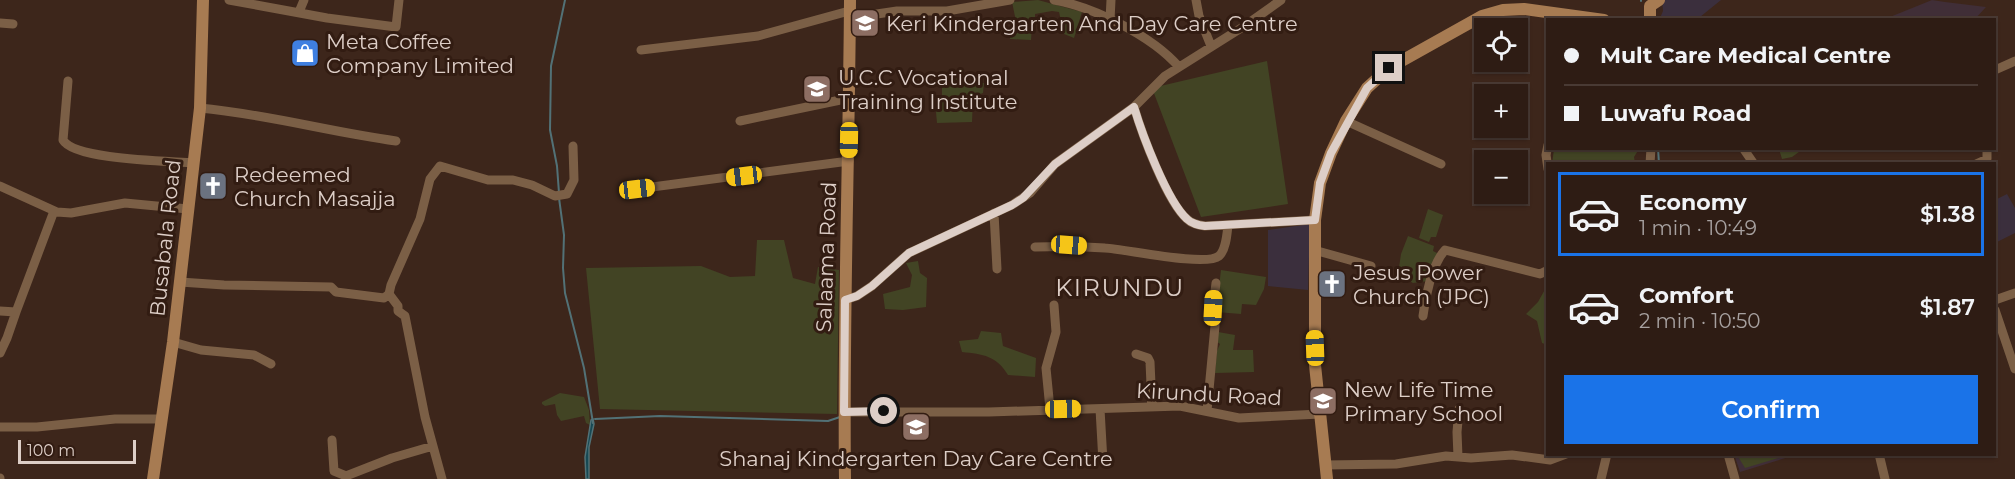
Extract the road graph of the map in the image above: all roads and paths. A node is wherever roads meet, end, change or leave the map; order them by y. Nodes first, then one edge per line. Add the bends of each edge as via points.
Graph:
1 (203, 0) edge
2 (229, 0) edge
3 (304, 0) edge
4 (399, 0) edge
5 (1010, 0) edge
6 (1054, 0) edge
7 (1111, 0) edge
8 (1196, 0) edge
9 (1281, 0) edge
10 (1659, 0) edge
11 (850, 10) edge
12 (300, 12) junction
13 (1579, 18) edge
14 (1650, 18) edge
15 (1110, 20) junction
16 (0, 23) edge
17 (13, 24) dead end
18 (1211, 46) junction
19 (641, 50) dead end
20 (2015, 61) edge
21 (1179, 67) junction
22 (1996, 69) edge
23 (68, 81) dead end
24 (850, 98) junction
25 (1134, 107) junction
26 (200, 108) junction
27 (740, 121) dead end
28 (1346, 121) junction
29 (396, 141) dead end
30 (573, 146) dead end
31 (1987, 150) edge
32 (849, 161) junction
33 (1980, 162) edge
34 (193, 163) junction
35 (1441, 164) dead end
36 (0, 186) edge
37 (637, 189) dead end
38 (188, 210) junction
39 (54, 211) junction
40 (994, 213) junction
41 (1315, 220) junction
42 (1228, 225) junction
43 (1035, 247) dead end
44 (1314, 250) junction
45 (1371, 266) dead end
46 (997, 269) dead end
47 (1546, 271) edge
48 (180, 282) junction
49 (1216, 283) dead end
50 (2015, 293) edge
51 (389, 294) junction
52 (845, 300) junction
53 (1996, 300) edge
54 (1054, 305) dead end
55 (0, 311) edge
56 (15, 312) junction
57 (1996, 313) edge
58 (1423, 316) dead end
59 (173, 342) junction
60 (0, 353) edge
61 (1136, 354) dead end
62 (271, 364) dead end
63 (2015, 369) edge
64 (1152, 407) junction
65 (1050, 409) junction
66 (1100, 409) junction
67 (1460, 409) dead end
68 (1207, 411) junction
69 (844, 412) junction
70 (1320, 414) junction
71 (161, 419) junction
72 (0, 427) edge
73 (332, 440) dead end
74 (433, 446) junction
75 (1561, 456) edge
76 (1606, 456) edge
77 (1729, 456) edge
78 (1879, 456) edge
79 (1458, 457) junction
80 (1103, 462) dead end
81 (1325, 465) junction
82 (153, 479) edge
83 (442, 479) edge
84 (845, 479) edge
85 (1327, 479) edge
86 (1600, 479) edge
87 (1735, 479) edge
88 (1885, 479) edge

1 - 26 street, Busabala Road
2 - 12 street
3 - 12 street
4 - 12 street via 396,27
5 - 11 street via 947,11
6 - 15 street
7 - 15 street
8 - 18 street
9 - 18 street
10 - 14 street via 1650,6
11 - 19 street via 758,36
11 - 24 street, Salaama Road
13 - 28 street via 1524,9 1482,16 1389,68 1367,88
15 - 21 street via 1151,41
16 - 17 street
18 - 21 street
20 - 22 street
21 - 25 street
23 - 34 street via 63,140 67,146 115,157
24 - 27 street
24 - 32 street, Salaama Road
25 - 40 street via 1055,164 1023,198
25 - 42 street via 1151,155 1185,217 1199,225
26 - 29 street
26 - 34 street, Busabala Road
28 - 35 street
28 - 41 street via 1323,173
30 - 51 street via 574,180 567,194 555,196 513,180 488,180 440,166 430,179 420,219
31 - 33 street via 1987,159
32 - 37 street
32 - 52 street, Salaama Road
34 - 38 street, Busabala Road
36 - 39 street
38 - 39 street via 125,203 71,213
38 - 48 street, Busabala Road
39 - 56 street
40 - 46 street
40 - 52 street via 909,253 872,286
41 - 42 street
41 - 44 street
42 - 43 street via 1222,252 1215,258 1181,258 1069,245
44 - 45 street
44 - 70 street via 1315,365
47 - 58 street via 1540,274 1443,251
48 - 51 street via 332,287 336,292 384,298
48 - 59 street, Busabala Road
49 - 68 street
50 - 53 street
51 - 74 street via 398,312 405,316
52 - 69 street, Salaama Road
54 - 65 street via 1056,332 1046,368
55 - 56 street
56 - 60 street
57 - 63 street
59 - 62 street via 201,350 254,355
59 - 71 street, Busabala Road
61 - 64 street via 1150,362
64 - 66 street, Kirundu Road
64 - 68 street, Kirundu Road via 1180,406
65 - 66 street, Kirundu Road
65 - 69 street, Kirundu Road
66 - 80 street
67 - 79 street
68 - 70 street, Kirundu Road via 1239,418
69 - 84 street, Salaama Road
70 - 81 street
71 - 72 street
71 - 82 street, Busabala Road
73 - 74 street via 333,471 346,476
74 - 83 street
75 - 79 street via 1550,460 1512,455
76 - 86 street
77 - 87 street
78 - 88 street
79 - 81 street via 1396,464
81 - 85 street

